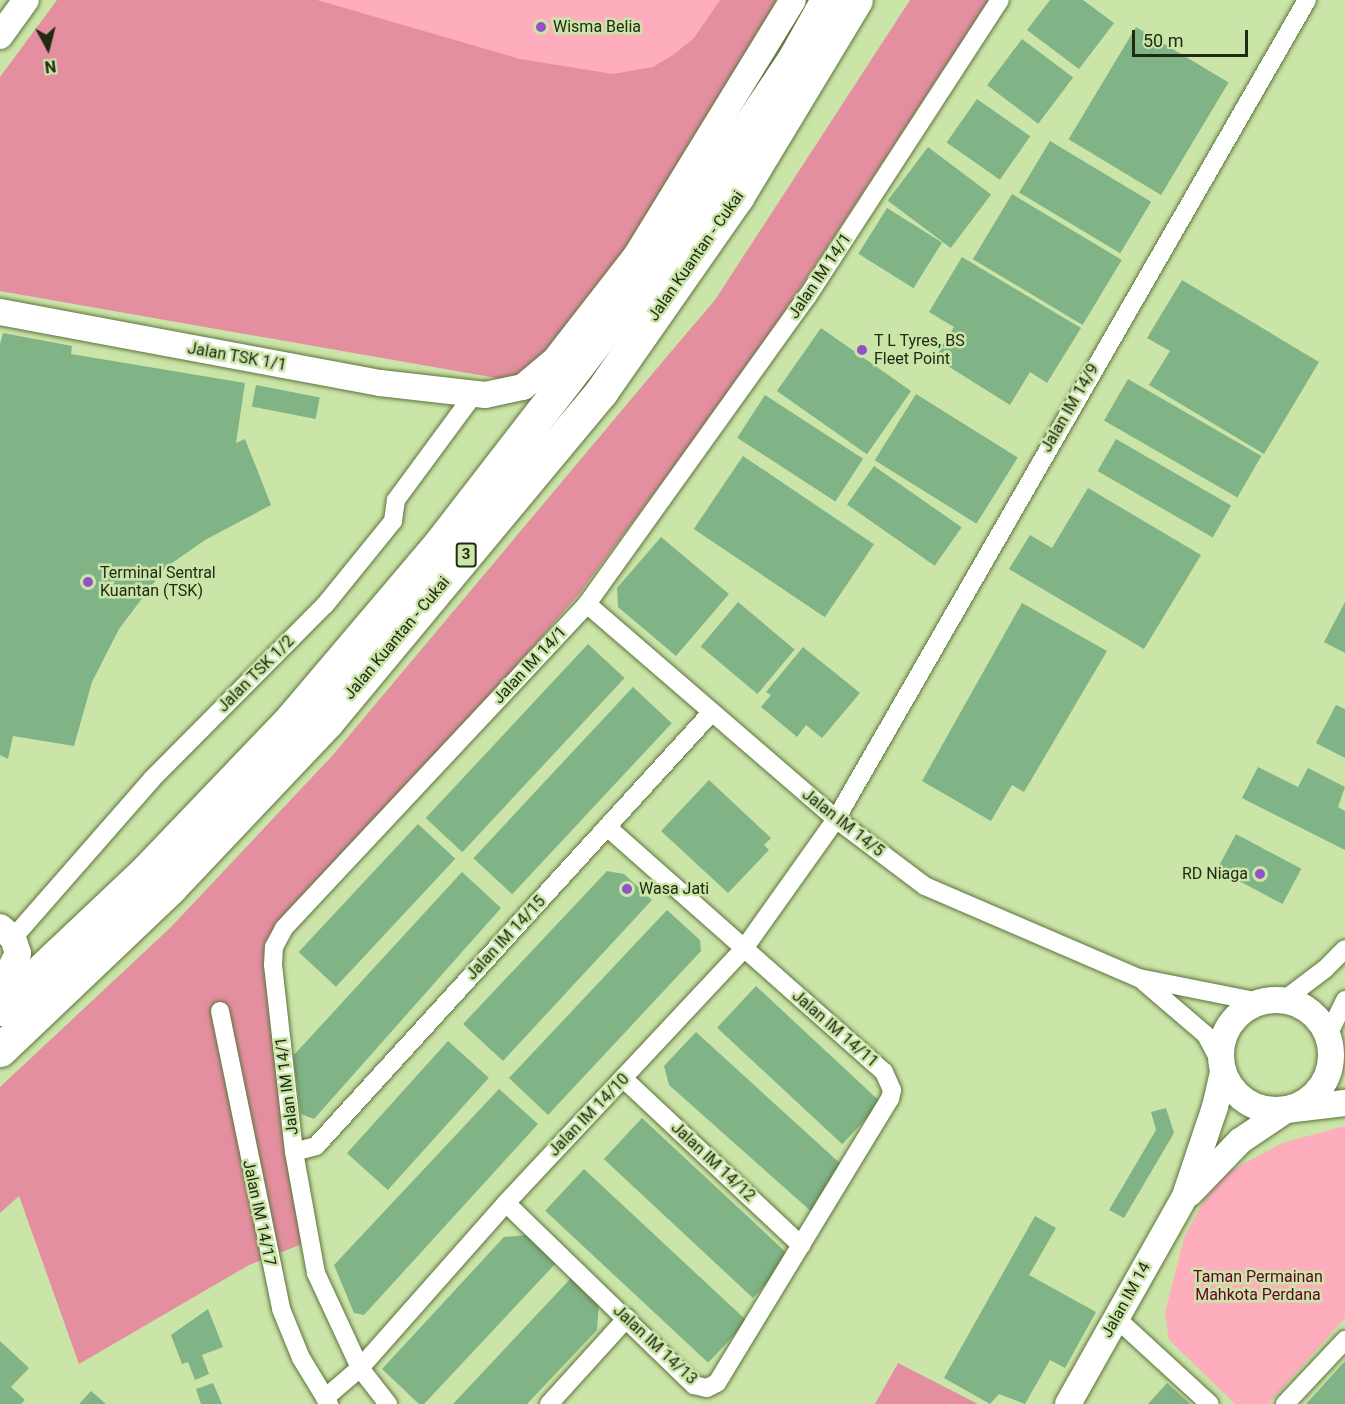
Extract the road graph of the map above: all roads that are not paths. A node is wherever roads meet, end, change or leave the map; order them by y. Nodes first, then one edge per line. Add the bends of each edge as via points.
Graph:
1 (26, 0) edge
2 (793, 0) edge
3 (1000, 0) edge
4 (1307, 0) edge
5 (847, 5) edge
6 (0, 36) edge
7 (0, 312) edge
8 (475, 393) junction
9 (587, 604) junction
10 (711, 713) junction
11 (836, 819) junction
12 (607, 827) junction
13 (6, 933) edge
14 (1345, 949) edge
15 (743, 950) junction
16 (1139, 978) junction
17 (0, 990) edge
18 (1284, 1000) junction
19 (1345, 1000) edge
20 (1259, 1002) junction
21 (0, 1009) edge
22 (220, 1011) dead end
23 (1337, 1042) edge
24 (0, 1050) edge
25 (1221, 1067) junction
26 (624, 1079) junction
27 (1345, 1103) edge
28 (1286, 1110) junction
29 (294, 1152) junction
30 (1185, 1196) junction
31 (506, 1203) junction
32 (801, 1245) junction
33 (627, 1318) junction
34 (1116, 1318) junction
35 (1345, 1340) edge
36 (360, 1368) junction
37 (327, 1401) edge
38 (388, 1404) edge
39 (549, 1404) edge
40 (1068, 1404) edge
41 (1210, 1404) edge
42 (1286, 1404) edge

1 - 6 street
2 - 8 street, Jalan TSK 1/1 via 636,256 570,343 523,387
3 - 9 street, Jalan IM 14/1 via 807,297
4 - 11 street, Jalan IM 14/9
5 - 21 highway, Jalan Kuantan - Cukai / 3 via 795,57 662,256 441,542 292,718 146,871
5 - 24 highway, Jalan Kuantan - Cukai / 3 via 737,197 593,401 327,722 170,888
7 - 8 street, Jalan TSK 1/1 via 380,383
8 - 13 street, Jalan TSK 1/2 via 396,500 393,521 325,604
9 - 10 street, Jalan IM 14/5
9 - 29 street, Jalan IM 14/1 via 284,928 274,947 273,965
10 - 11 street, Jalan IM 14/5
10 - 12 street, Jalan IM 14/15
11 - 15 street, Jalan IM 14/10
11 - 16 street, Jalan IM 14/5 via 943,896
12 - 15 street
12 - 29 street, Jalan IM 14/15 via 316,1146
13 - 17 street via 16,960
14 - 18 street
15 - 26 street, Jalan IM 14/10
15 - 32 street, Jalan IM 14/11 via 884,1072 892,1090
16 - 20 street
16 - 25 street via 1206,1035
18 - 20 street
18 - 23 street via 1308,1010
19 - 23 street
20 - 25 street via 1229,1025
22 - 37 street, Jalan IM 14/17 via 281,1310 293,1342
23 - 28 street via 1328,1076 1311,1099
25 - 28 street via 1234,1092 1252,1106
25 - 30 street via 1215,1107
26 - 31 street, Jalan IM 14/10
26 - 32 street, Jalan IM 14/12
27 - 28 street
28 - 30 street via 1240,1141
29 - 36 street, Jalan IM 14/1 via 316,1273
30 - 34 street, Jalan IM 14
31 - 33 street, Jalan IM 14/13
31 - 36 street, Jalan IM 14/10
32 - 33 street, Jalan IM 14/13 via 717,1383 707,1388 694,1385
33 - 39 street
34 - 40 street, Jalan IM 14
34 - 41 street
35 - 42 street
36 - 37 street, Jalan IM 14/10
36 - 38 street, Jalan IM 14/1

